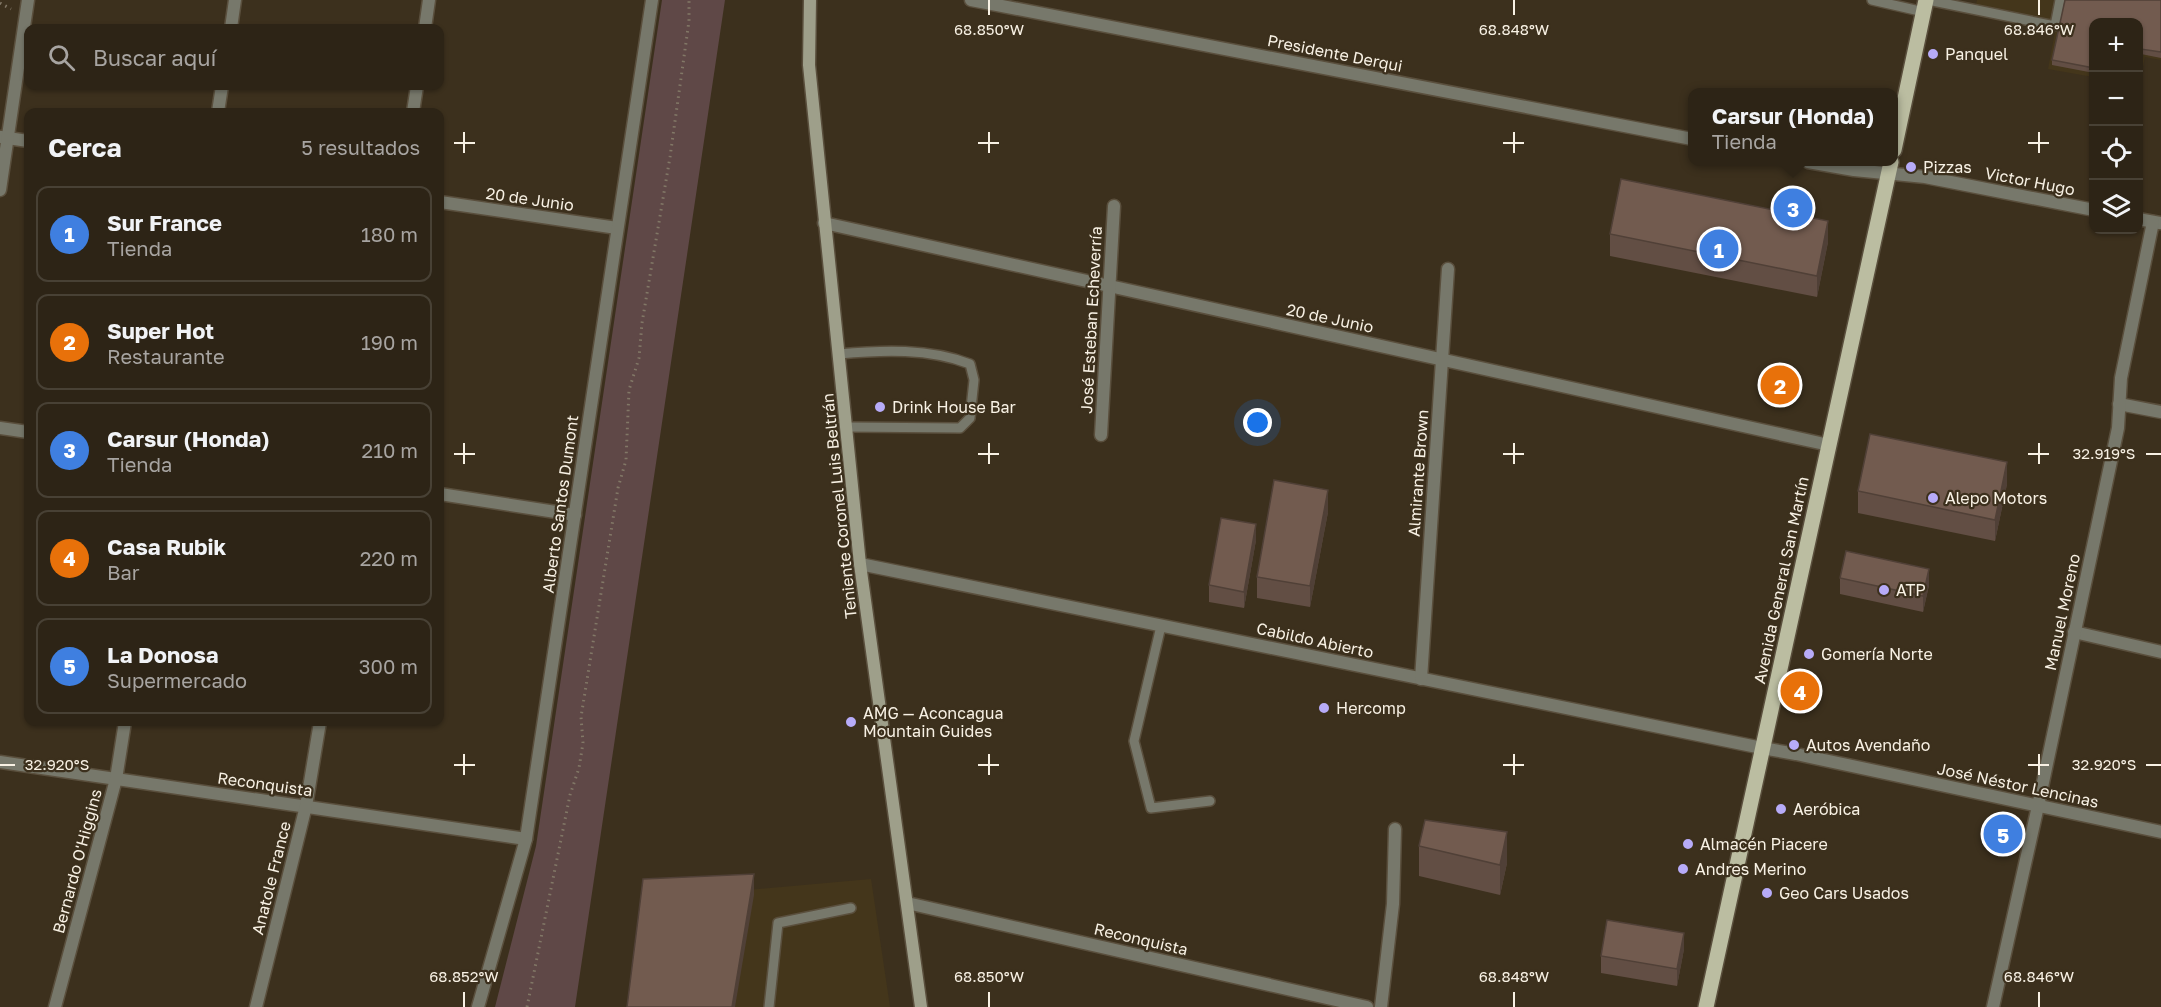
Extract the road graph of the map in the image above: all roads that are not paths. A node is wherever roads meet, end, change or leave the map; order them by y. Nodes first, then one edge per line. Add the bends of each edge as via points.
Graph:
1 (28, 0) edge
2 (236, 0) edge
3 (429, 0) edge
4 (652, 0) edge
5 (810, 0) edge
6 (971, 0) edge
7 (1872, 0) edge
8 (2060, 0) edge
9 (1926, 4) edge
10 (232, 24) edge
11 (426, 24) edge
12 (221, 90) edge
13 (416, 90) edge
14 (219, 108) edge
15 (414, 108) edge
16 (1898, 128) edge
17 (4, 137) edge
18 (1688, 138) edge
19 (24, 140) edge
20 (1831, 166) edge
21 (1890, 168) edge
22 (0, 190) edge
23 (444, 203) edge
24 (1114, 206) dead end
25 (2089, 209) edge
26 (824, 223) junction
27 (2157, 223) edge
28 (617, 228) junction
29 (1448, 269) dead end
30 (1110, 286) junction
31 (839, 354) junction
32 (1443, 360) junction
33 (2119, 404) junction
34 (2161, 412) edge
35 (847, 427) junction
36 (0, 428) edge
37 (24, 431) edge
38 (1101, 435) dead end
39 (1829, 445) junction
40 (444, 495) edge
41 (575, 515) junction
42 (860, 564) junction
43 (1161, 626) junction
44 (2074, 632) junction
45 (2161, 652) edge
46 (1421, 679) junction
47 (124, 726) edge
48 (319, 726) edge
49 (1762, 748) junction
50 (0, 762) edge
51 (116, 779) junction
52 (1210, 801) dead end
53 (306, 806) junction
54 (2038, 806) junction
55 (1395, 830) dead end
56 (2161, 832) edge
57 (526, 838) junction
58 (907, 903) junction
59 (851, 908) dead end
60 (55, 1007) edge
61 (256, 1007) edge
62 (478, 1007) edge
63 (769, 1007) edge
64 (921, 1007) edge
65 (1364, 1007) edge
66 (1381, 1007) edge
67 (1707, 1007) edge
68 (1993, 1007) edge

1 - 17 street
2 - 10 street
3 - 11 street
4 - 28 street, Alberto Santos Dumont
5 - 26 main road, Teniente Coronel Luis Beltrán via 809,65
6 - 18 street, Presidente Derqui
7 - 9 lane
8 - 9 lane via 2055,27
9 - 16 main road
12 - 14 street
13 - 15 street
17 - 19 street
17 - 22 street
20 - 21 street via 1854,170
21 - 25 street, Victor Hugo
21 - 39 main road, Avenida General San Martín
23 - 28 street, 20 de Junio
24 - 30 street, José Esteban Echeverría
26 - 30 street, 20 de Junio
26 - 31 main road, Teniente Coronel Luis Beltrán
27 - 33 street, Manuel Moreno via 2121,378
28 - 41 street, Alberto Santos Dumont
29 - 32 street, Almirante Brown
30 - 32 street, 20 de Junio
30 - 38 street, José Esteban Echeverría
31 - 35 main road, Teniente Coronel Luis Beltrán
31 - 35 lane via 894,350 953,357 970,364 974,380 970,418 960,428
32 - 39 street, 20 de Junio
32 - 46 street, Almirante Brown
33 - 34 street
33 - 44 street, Manuel Moreno via 2118,428
35 - 42 main road, Teniente Coronel Luis Beltrán
36 - 37 street
39 - 49 main road, Avenida General San Martín
40 - 41 street
41 - 57 street, Alberto Santos Dumont
42 - 43 street, Cabildo Abierto
42 - 58 main road, Teniente Coronel Luis Beltrán
43 - 46 street, Cabildo Abierto
43 - 52 lane via 1134,741 1151,808
44 - 45 street
44 - 54 street, Manuel Moreno
46 - 49 street, Cabildo Abierto
47 - 51 street, Bernardo O'Higgins
48 - 53 street, Anatole France
49 - 54 street, José Néstor Lencinas
49 - 67 main road, Avenida General San Martín
50 - 51 street, Reconquista
51 - 53 street, Reconquista
51 - 60 street, Bernardo O'Higgins
53 - 57 street, Reconquista
53 - 61 street, Anatole France
54 - 56 street, José Néstor Lencinas
54 - 68 street, Manuel Moreno
55 - 66 street via 1392,915
57 - 62 street, Alberto Santos Dumont
58 - 64 main road, Teniente Coronel Luis Beltrán
58 - 65 street, Reconquista
59 - 63 lane via 778,923

